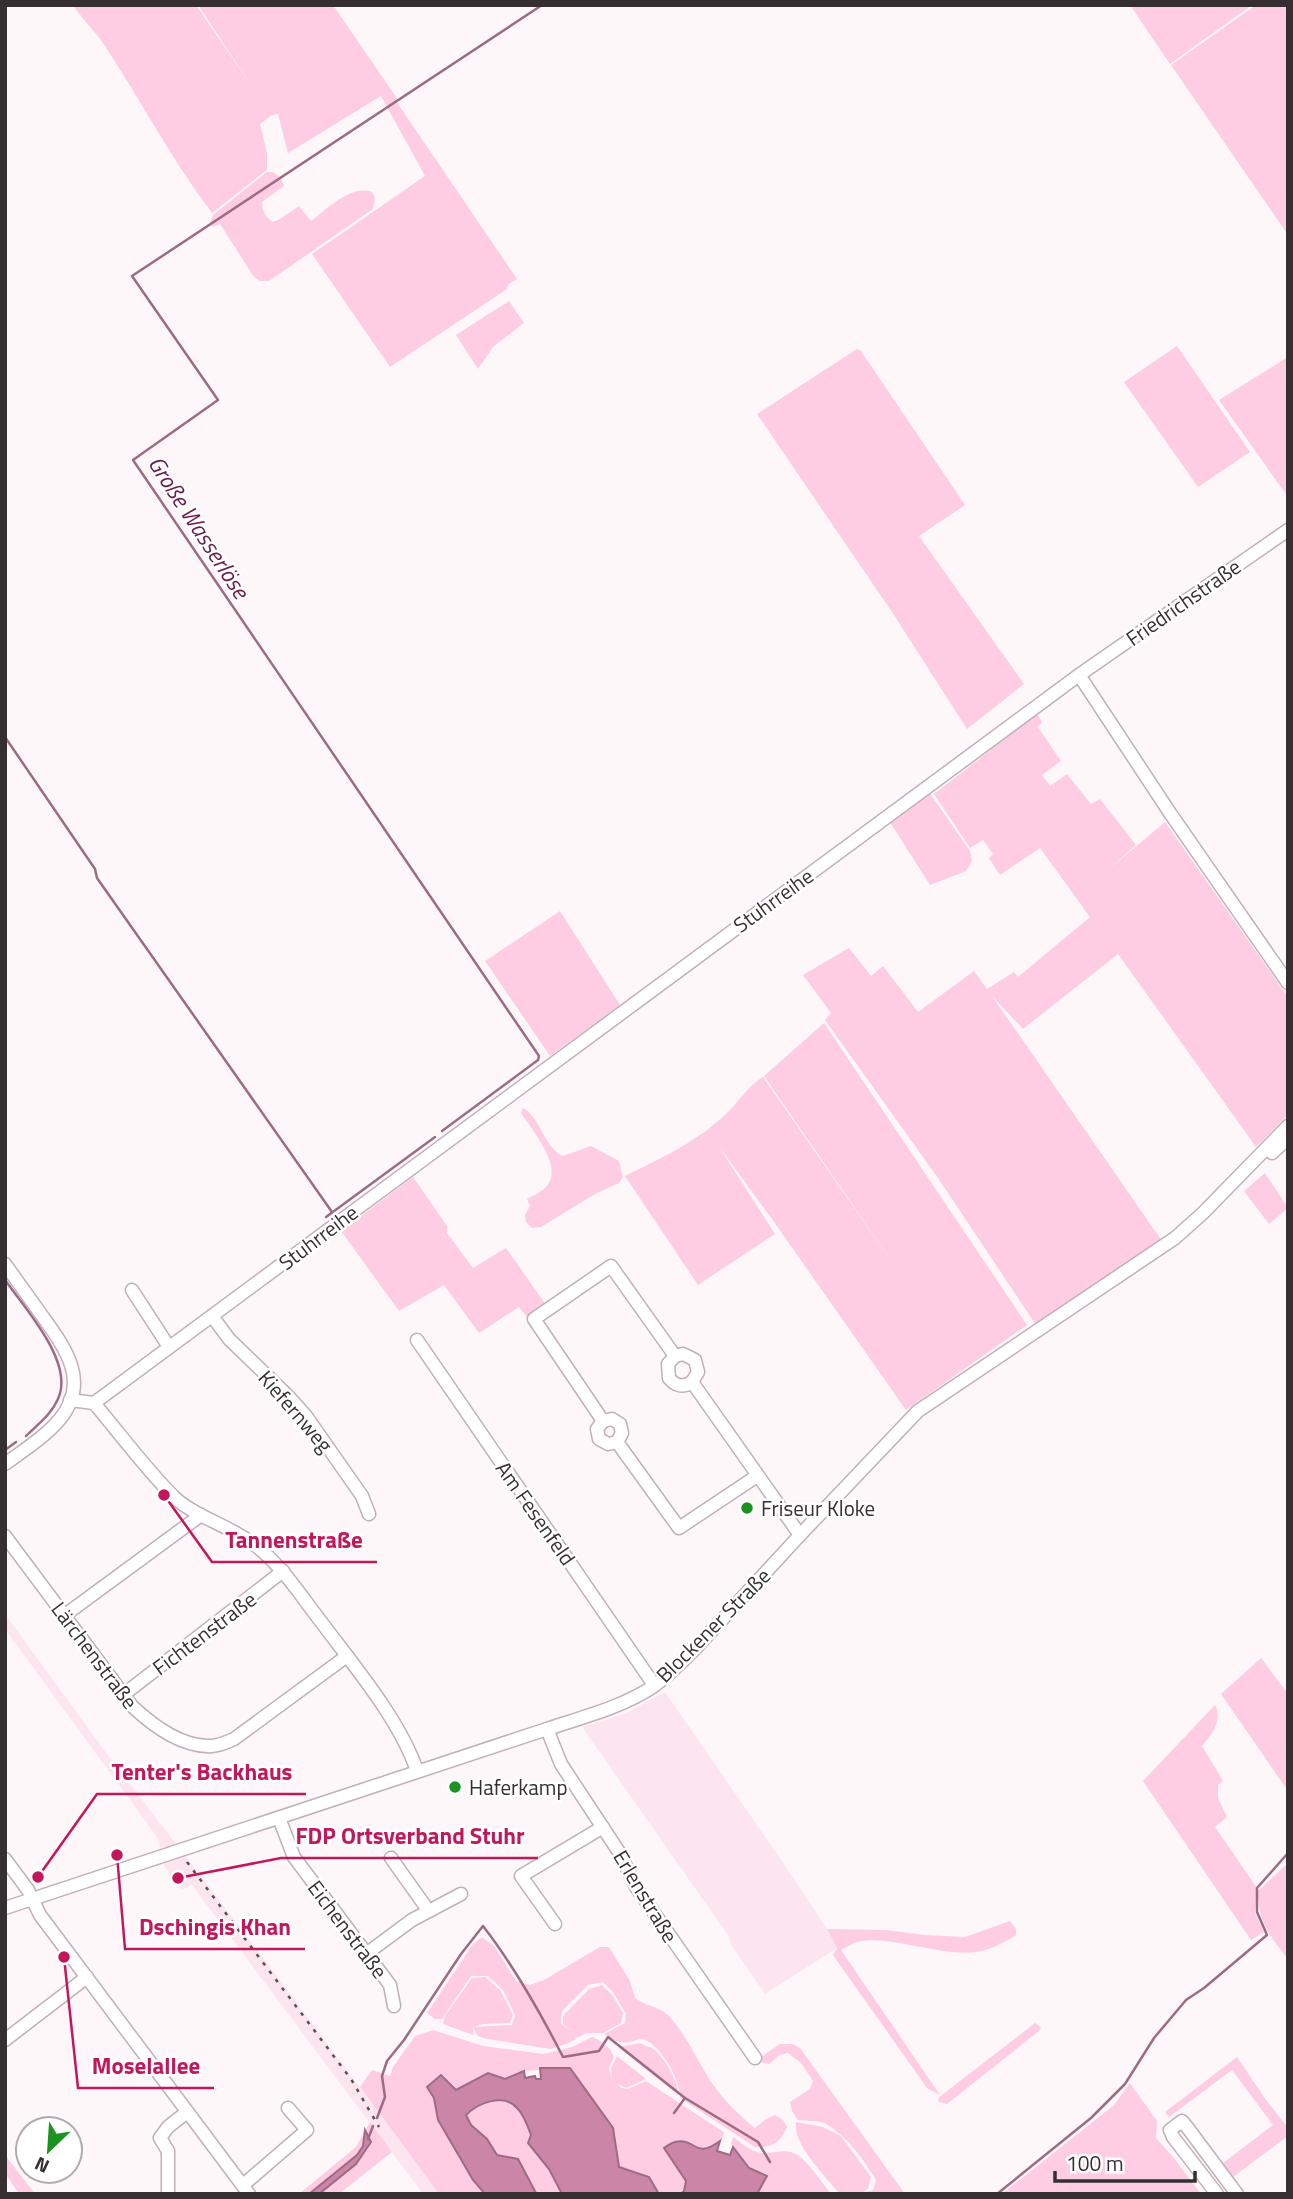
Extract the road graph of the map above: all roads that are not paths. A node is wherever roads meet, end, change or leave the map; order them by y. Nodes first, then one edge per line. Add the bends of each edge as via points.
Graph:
1 (1288, 530) edge
2 (1079, 674) junction
3 (1288, 983) edge
4 (1288, 1126) edge
5 (1288, 1138) edge
6 (1203, 1213) junction
7 (5, 1264) edge
8 (132, 1290) dead end
9 (212, 1317) junction
10 (417, 1340) dead end
11 (169, 1347) junction
12 (675, 1356) junction
13 (692, 1382) junction
14 (70, 1400) junction
15 (94, 1403) junction
16 (5, 1464) edge
17 (757, 1476) junction
18 (369, 1514) dead end
19 (201, 1515) junction
20 (5, 1535) edge
21 (800, 1535) junction
22 (283, 1571) junction
23 (65, 1615) junction
24 (347, 1656) junction
25 (654, 1685) junction
26 (123, 1695) junction
27 (547, 1730) junction
28 (417, 1772) junction
29 (279, 1818) junction
30 (603, 1827) junction
31 (391, 1858) dead end
32 (5, 1859) edge
33 (461, 1894) dead end
34 (32, 1899) junction
35 (5, 1909) edge
36 (428, 1910) junction
37 (555, 1924) dead end
38 (366, 1954) junction
39 (87, 1977) junction
40 (394, 2006) dead end
41 (5, 2040) edge
42 (755, 2058) dead end
43 (288, 2108) dead end
44 (187, 2112) junction
45 (246, 2190) edge
46 (169, 2194) edge
47 (1217, 2194) edge
48 (1237, 2194) edge

1 - 2 street, Friedrichstraße
2 - 3 street
2 - 9 street, Stuhrreihe
4 - 6 street, Blockener Straße
5 - 6 street, Blockener Straße
6 - 21 street, Blockener Straße via 1159,1250 918,1411
7 - 14 street via 68,1355 74,1383
8 - 11 street
9 - 11 street, Stuhrreihe
9 - 18 street, Kiefernweg via 306,1416 362,1496
10 - 25 street, Am Fesenfeld
11 - 15 street, Stuhrreihe
12 - 13 street via 688,1355 695,1360 698,1372
12 - 13 street via 668,1364 669,1378 681,1386
12 - 17 street via 611,1266 534,1319 603,1421 597,1429 599,1439 617,1442 678,1528
13 - 17 street
14 - 15 street
14 - 16 street via 60,1420
15 - 19 street via 173,1497
17 - 21 street
19 - 22 street via 241,1535
19 - 23 street
20 - 23 street, Lärchenstraße
21 - 25 street, Blockener Straße via 695,1649
22 - 24 street
22 - 26 street, Fichtenstraße
23 - 26 street, Lärchenstraße
24 - 26 street, Lärchenstraße via 221,1745 208,1747 172,1735 143,1716
24 - 28 street via 395,1726
25 - 27 street, Blockener Straße via 602,1711
27 - 28 street, Blockener Straße
27 - 30 street, Erlenstraße via 561,1764
28 - 29 street, Blockener Straße
29 - 34 street, Blockener Straße
29 - 38 street, Eichenstraße via 294,1857
30 - 37 street via 521,1876
30 - 42 street, Erlenstraße via 636,1887
31 - 36 street
32 - 34 street
33 - 36 street
34 - 35 street, Blockener Straße
34 - 39 street
36 - 38 street
38 - 40 street, Eichenstraße via 390,1985
39 - 41 street
39 - 44 street
43 - 45 street via 307,2130
44 - 45 street
44 - 46 street via 160,2138 168,2151
47 - 48 street via 1173,2137 1170,2130 1182,2121

